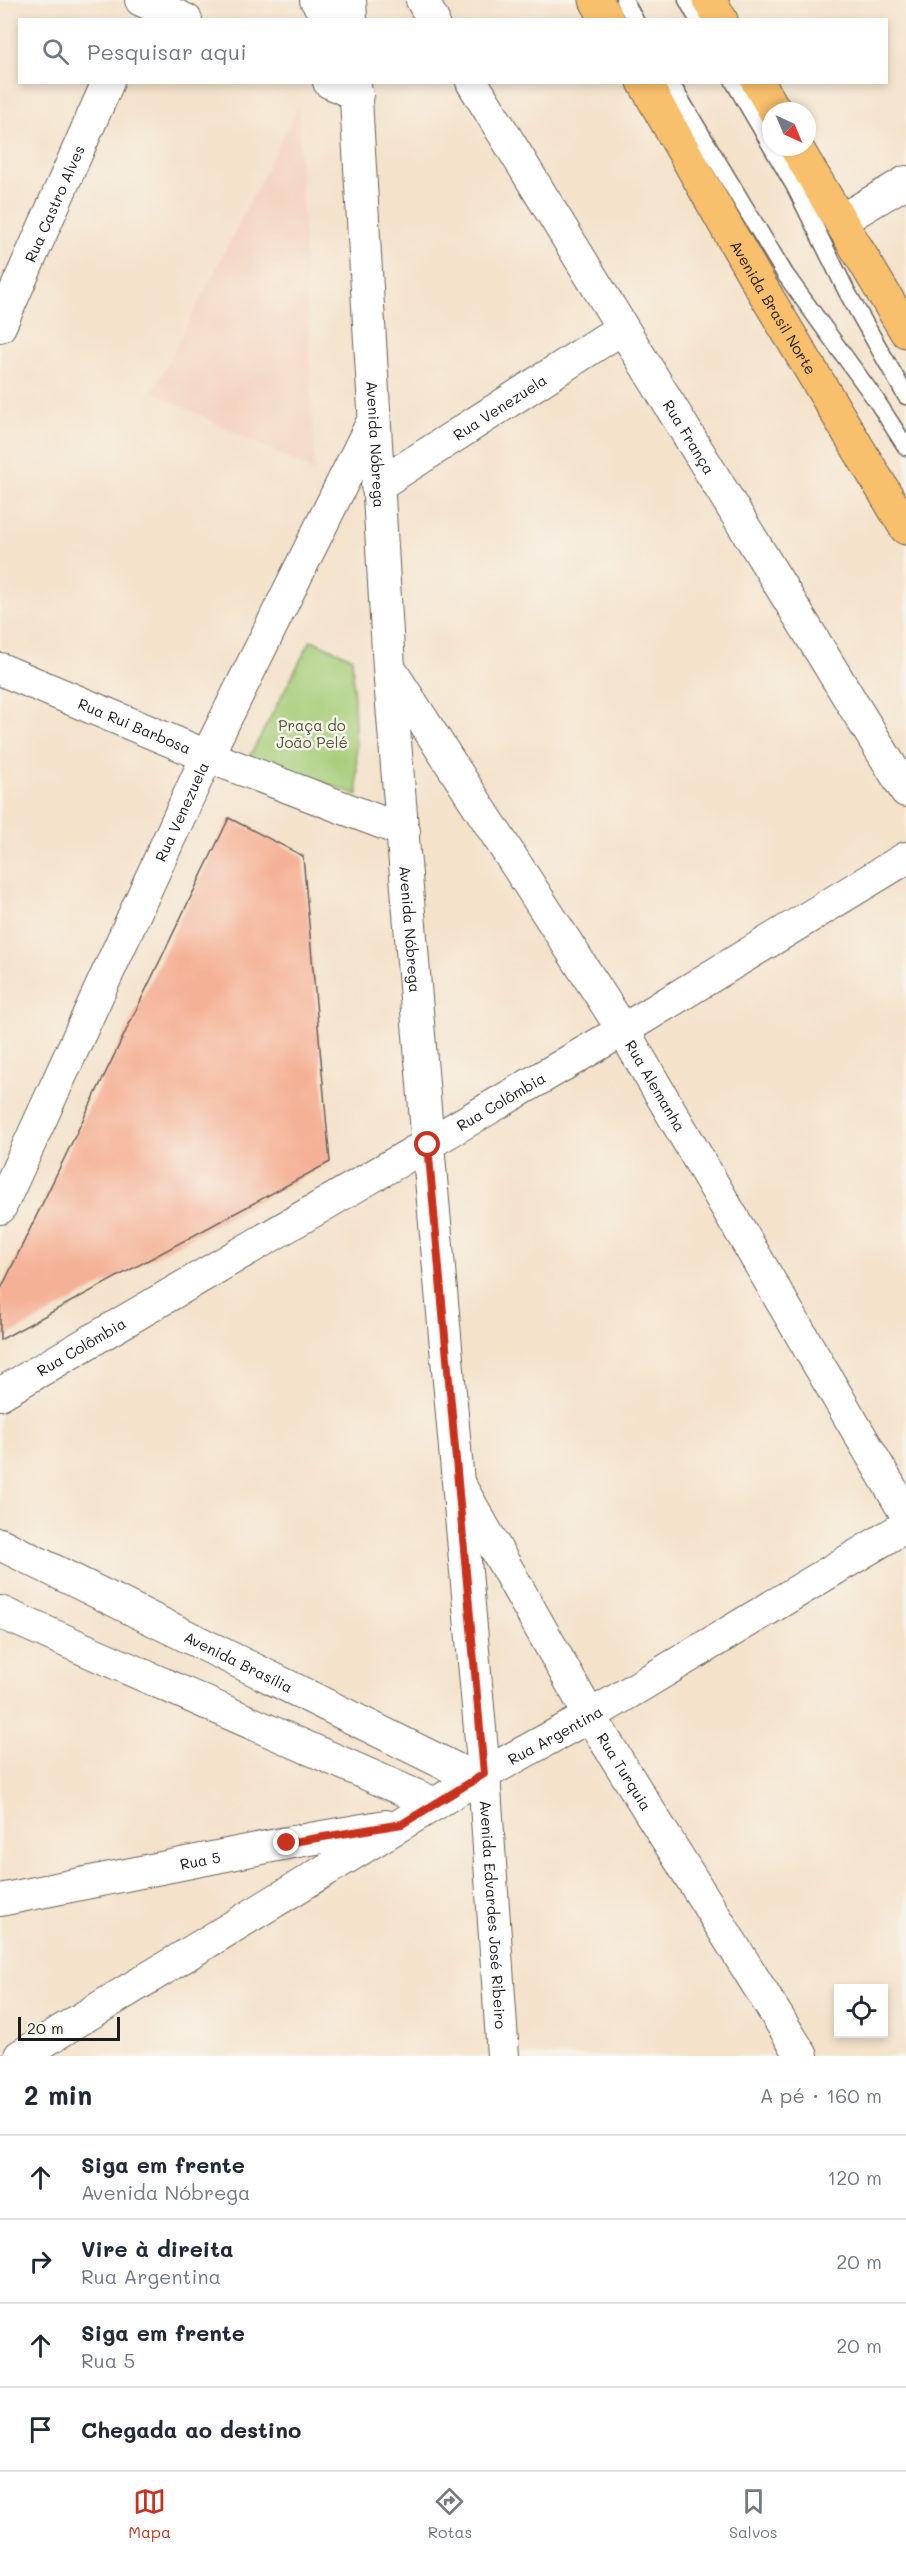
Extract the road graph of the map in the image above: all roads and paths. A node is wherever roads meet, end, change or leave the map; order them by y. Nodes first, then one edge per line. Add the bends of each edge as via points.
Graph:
1 (316, 0) edge
2 (350, 0) edge
3 (422, 0) edge
4 (596, 0) edge
5 (624, 0) edge
6 (687, 0) edge
7 (709, 0) edge
8 (141, 5) edge
9 (180, 18) edge
10 (329, 18) edge
11 (351, 18) edge
12 (432, 18) edge
13 (606, 18) edge
14 (634, 18) edge
15 (697, 18) edge
16 (719, 18) edge
17 (107, 84) edge
18 (473, 84) edge
19 (645, 84) edge
20 (671, 84) edge
21 (735, 84) edge
22 (759, 84) edge
23 (347, 87) edge
24 (770, 102) edge
25 (801, 156) edge
26 (906, 182) edge
27 (840, 221) junction
28 (0, 326) edge
29 (621, 329) junction
30 (906, 331) edge
31 (906, 396) edge
32 (374, 419) junction
33 (906, 447) edge
34 (377, 486) junction
35 (906, 528) edge
36 (389, 668) junction
37 (0, 669) edge
38 (207, 756) junction
39 (906, 791) edge
40 (404, 831) junction
41 (906, 858) edge
42 (623, 1030) junction
43 (428, 1145) junction
44 (0, 1208) edge
45 (0, 1394) edge
46 (456, 1479) junction
47 (906, 1514) edge
48 (906, 1526) edge
49 (0, 1544) edge
50 (0, 1612) edge
51 (590, 1716) junction
52 (480, 1776) junction
53 (435, 1804) junction
54 (402, 1824) junction
55 (0, 1900) edge
56 (21, 2056) edge
57 (503, 2056) edge
58 (802, 2056) edge

1 - 10 street
2 - 11 street
3 - 12 street
4 - 13 main road
5 - 14 lane
6 - 15 lane
7 - 16 main road
8 - 9 street
17 - 28 street, Rua Castro Alves
18 - 29 street, Rua França
19 - 35 main road, Avenida Brasil Norte via 755,277
20 - 33 lane via 785,274
21 - 31 lane via 795,187 847,292
22 - 24 main road
23 - 32 street, Avenida Nóbrega
25 - 27 main road
26 - 27 street
27 - 30 main road
29 - 34 street, Rua Venezuela
29 - 39 street, Rua França
32 - 34 street, Avenida Nóbrega
32 - 38 street, Rua Venezuela
34 - 36 street, Avenida Nóbrega
36 - 40 street, Avenida Nóbrega
36 - 42 street, Rua Alemanha
37 - 38 street, Rua Rui Barbosa
38 - 40 street, Rua Rui Barbosa
38 - 44 street, Rua Venezuela
40 - 43 street, Avenida Nóbrega
41 - 42 street, Rua Colômbia
42 - 43 street, Rua Colômbia
42 - 47 street, Rua Alemanha
43 - 45 street, Rua Colômbia
43 - 46 street, Avenida Nóbrega
46 - 51 street, Rua Turquia
46 - 52 street, Avenida Nóbrega
48 - 51 street, Rua Argentina
49 - 52 street, Avenida Brasília
50 - 53 street
51 - 52 street, Rua Argentina
51 - 58 street, Rua Turquia
52 - 53 street, Rua Argentina
52 - 57 street, Avenida Edvardes José Ribeiro
53 - 54 street, Rua Argentina
54 - 55 street, Rua 5
54 - 56 street, Rua Argentina

